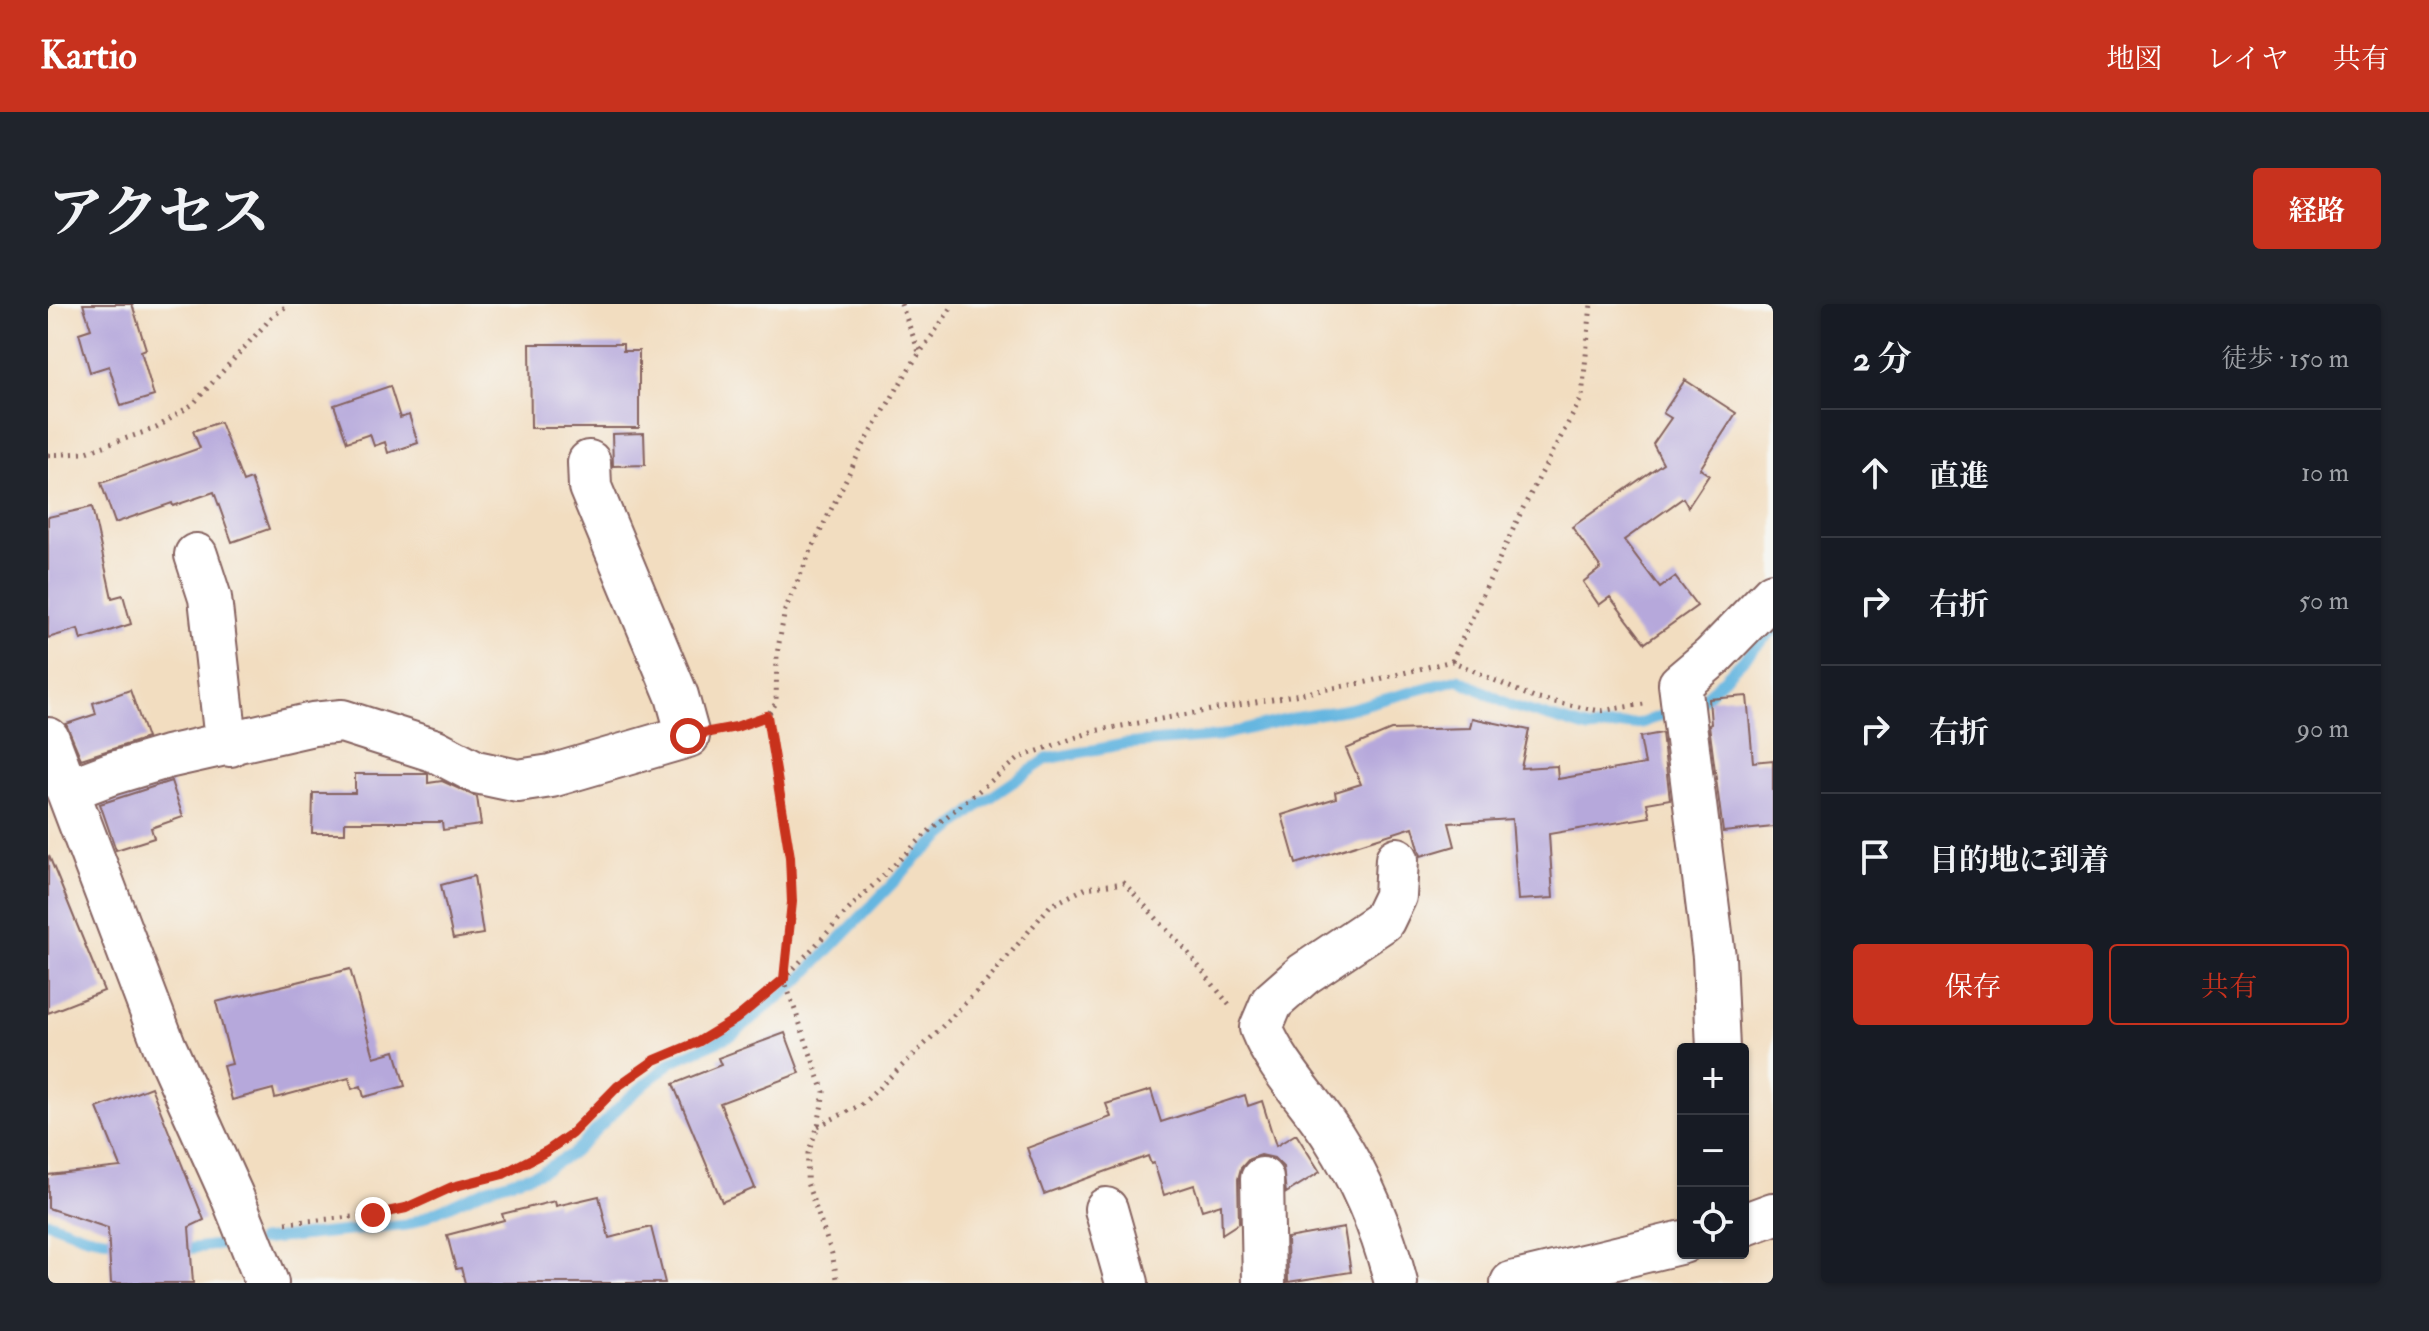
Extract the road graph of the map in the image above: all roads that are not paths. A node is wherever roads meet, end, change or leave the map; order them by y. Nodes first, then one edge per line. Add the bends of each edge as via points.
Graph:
1 (589, 462) dead end
2 (196, 555) dead end
3 (1773, 594) edge
4 (48, 739) edge
5 (230, 745) junction
6 (68, 790) junction
7 (1397, 859) dead end
8 (1718, 1043) edge
9 (1262, 1179) dead end
10 (1106, 1209) dead end
11 (1773, 1214) edge
12 (1749, 1223) edge
13 (1677, 1243) edge
14 (267, 1283) edge
15 (1127, 1283) edge
16 (1264, 1283) edge
17 (1396, 1283) edge
18 (1512, 1283) edge

1 - 5 street via 590,487 677,696 688,736 518,781 476,772 436,751 342,721
2 - 5 street via 210,598
3 - 8 street via 1680,684 1714,957
4 - 6 street
5 - 6 street via 138,765
6 - 14 street via 164,1045
7 - 17 street via 1395,896 1383,921 1272,1002 1261,1028 1269,1048 1333,1135 1360,1183
9 - 16 street
10 - 15 street
11 - 12 street
13 - 18 street

